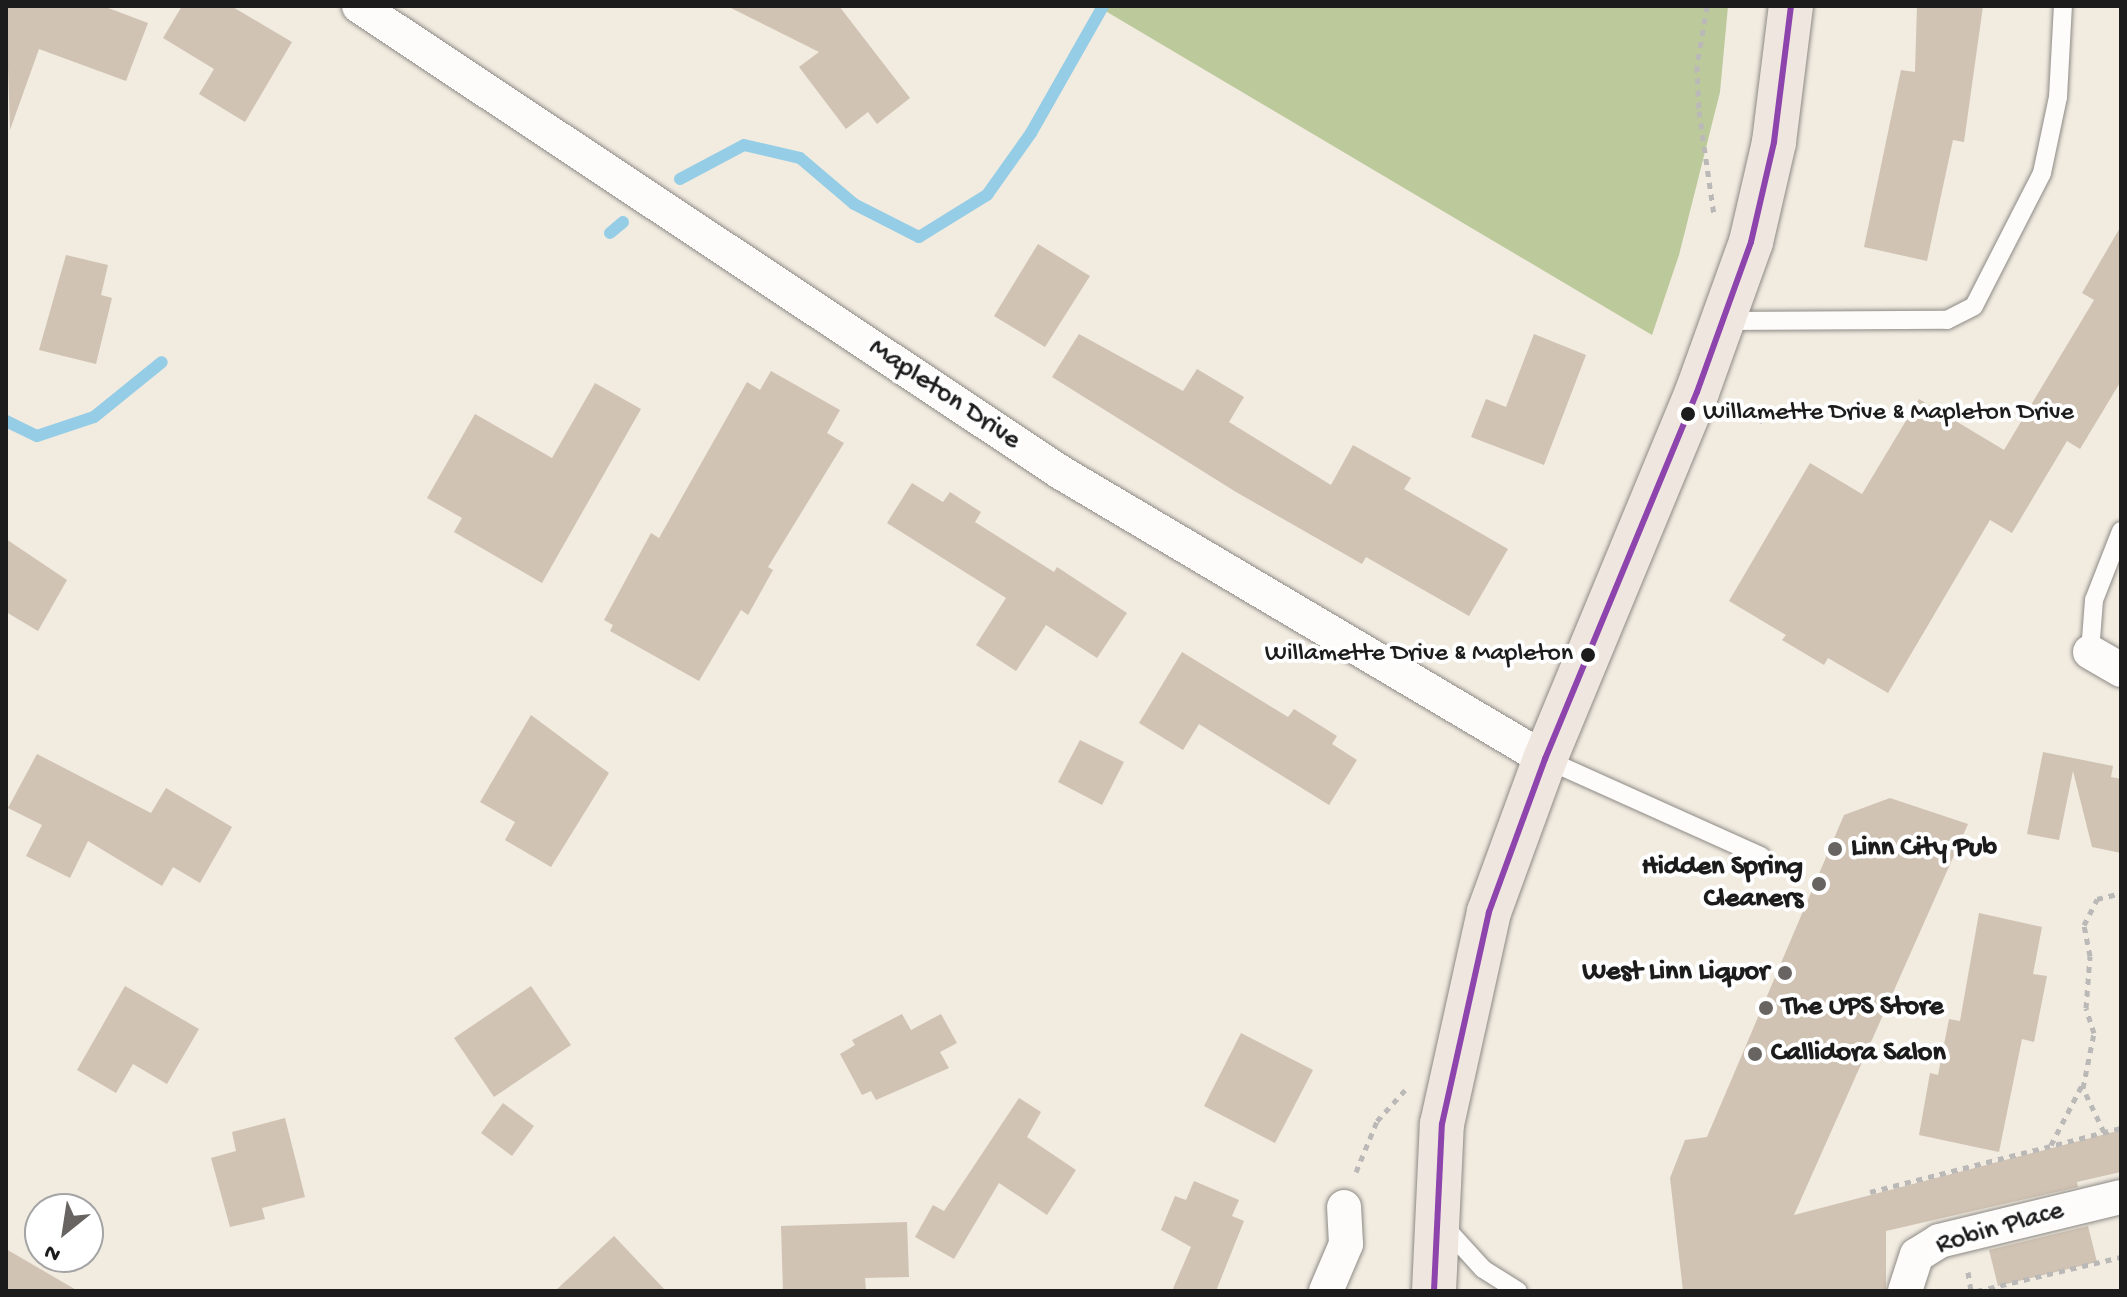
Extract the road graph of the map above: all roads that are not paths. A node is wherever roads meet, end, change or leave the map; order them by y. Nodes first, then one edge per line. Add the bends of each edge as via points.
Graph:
1 (359, 6) edge
2 (1791, 6) edge
3 (2063, 6) edge
4 (1724, 321) junction
5 (2121, 531) edge
6 (2090, 652) joint
7 (2121, 670) edge
8 (1545, 759) junction
9 (1761, 856) dead end
10 (2121, 1197) edge
11 (1344, 1207) road end
12 (1434, 1215) junction
13 (1326, 1291) edge
14 (1434, 1291) edge
15 (1518, 1291) edge
16 (1905, 1291) edge

1 - 8 street, Mapleton Drive via 1060,472
2 - 4 main road via 1774,142 1751,242
3 - 4 lane via 2058,97 2042,173 1974,306 1947,320
4 - 8 main road
5 - 6 lane via 2094,600
6 - 7 street
8 - 9 lane
8 - 12 main road via 1489,912 1456,1043
10 - 16 street, Robin Place via 1939,1241 1917,1255
11 - 13 street via 1346,1244
12 - 14 main road
12 - 15 lane via 1483,1269

